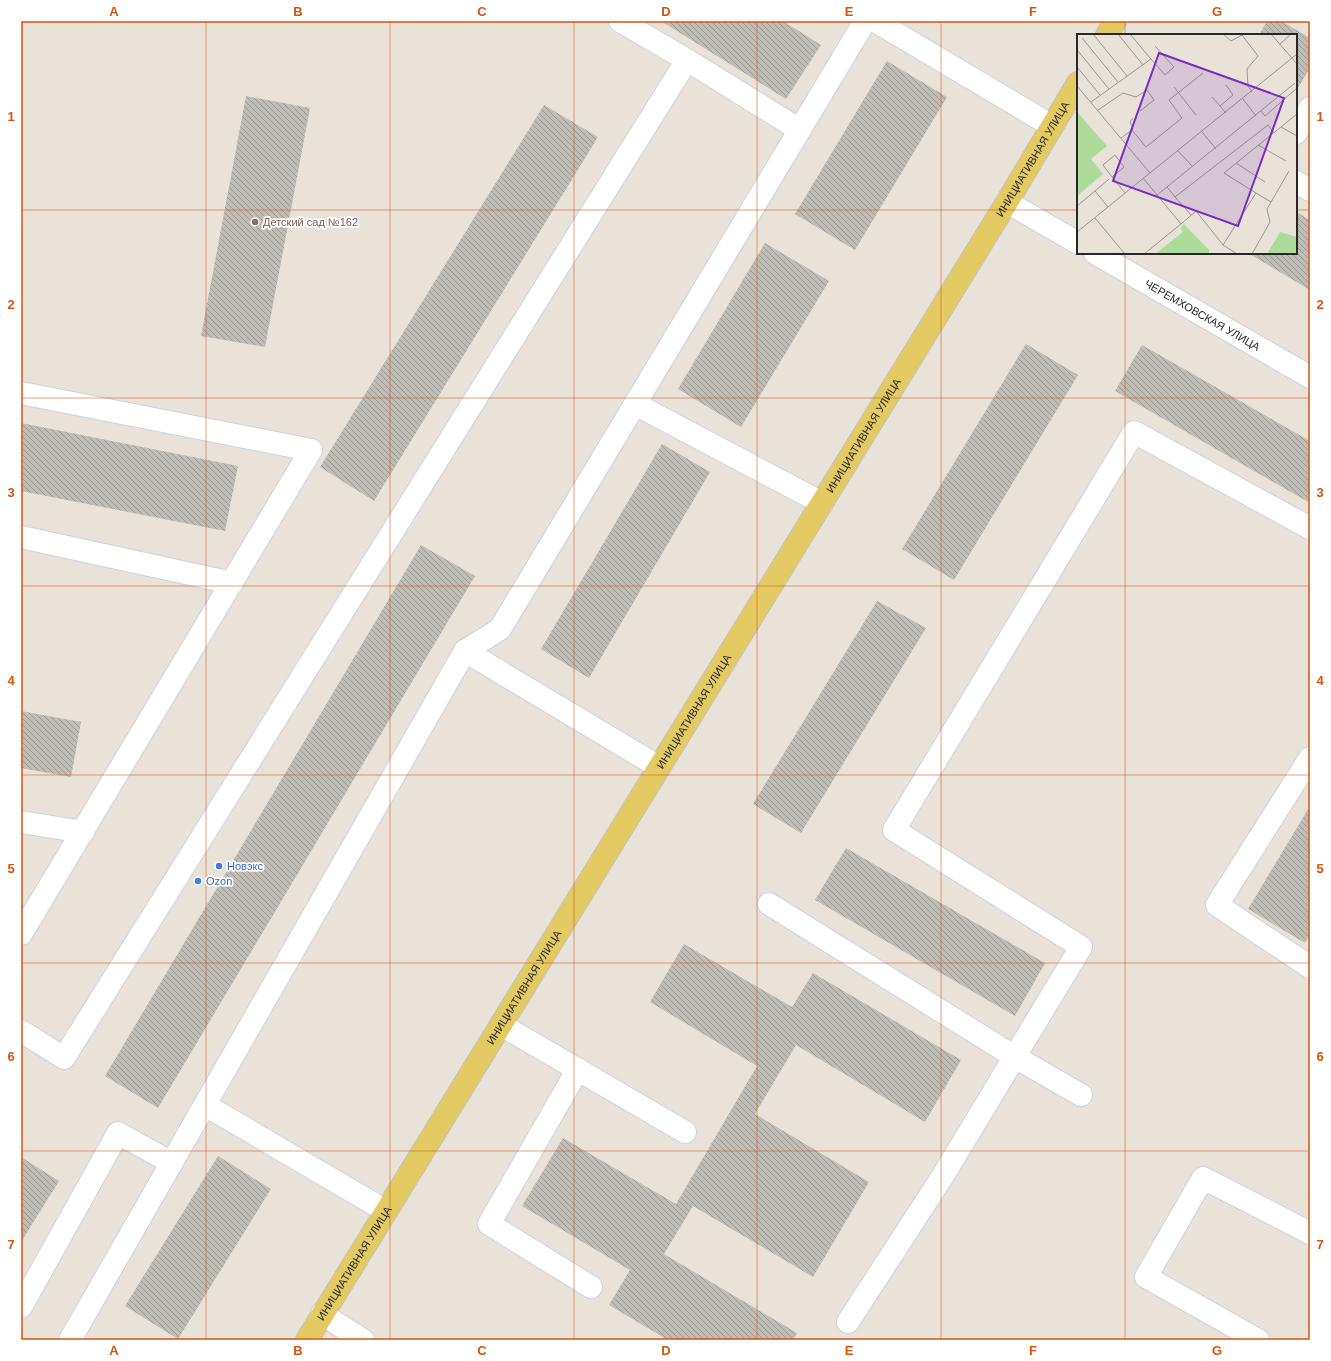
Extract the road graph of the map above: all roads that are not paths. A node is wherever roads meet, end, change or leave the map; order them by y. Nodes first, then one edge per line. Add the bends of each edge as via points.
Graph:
1 (620, 21) edge
2 (865, 21) edge
3 (874, 21) edge
4 (1115, 21) edge
5 (1107, 34) edge
6 (687, 60) junction
7 (1077, 85) edge
8 (1310, 108) edge
9 (1052, 126) junction
10 (800, 130) junction
11 (1297, 130) edge
12 (1297, 183) edge
13 (1310, 190) edge
14 (1006, 202) junction
15 (1077, 242) edge
16 (1097, 254) edge
17 (1310, 377) edge
18 (21, 393) edge
19 (635, 404) junction
20 (822, 502) junction
21 (1310, 528) edge
22 (21, 537) edge
23 (232, 583) junction
24 (465, 651) junction
25 (1310, 758) edge
26 (659, 767) junction
27 (21, 822) edge
28 (82, 832) junction
29 (769, 904) dead end
30 (21, 934) edge
31 (1310, 967) edge
32 (500, 1025) junction
33 (21, 1031) edge
34 (1015, 1057) junction
35 (578, 1069) junction
36 (1081, 1095) dead end
37 (205, 1105) junction
38 (685, 1132) dead end
39 (172, 1163) junction
40 (386, 1211) junction
41 (1310, 1233) edge
42 (591, 1287) dead end
43 (21, 1307) edge
44 (322, 1314) junction
45 (848, 1322) dead end
46 (70, 1340) edge
47 (307, 1340) edge
48 (363, 1340) edge
49 (1258, 1340) edge

1 - 6 street
2 - 10 street
3 - 9 street
4 - 5 main road
6 - 10 street
6 - 33 street via 64,1058
7 - 9 main road, ИНИЦИАТИВНАЯ УЛИЦА
8 - 11 street
9 - 14 main road, ИНИЦИАТИВНАЯ УЛИЦА
10 - 19 street
12 - 13 street
14 - 15 street
14 - 20 main road, ИНИЦИАТИВНАЯ УЛИЦА
16 - 17 street, ЧЕРЕМХОВСКАЯ УЛИЦА
18 - 23 street via 311,450
19 - 20 street
19 - 24 street via 500,629
20 - 26 main road, ИНИЦИАТИВНАЯ УЛИЦА
21 - 34 street via 1134,432 894,830 1081,947
22 - 23 street
23 - 28 street
24 - 26 street
24 - 37 street
25 - 31 street via 1217,905
26 - 32 main road, ИНИЦИАТИВНАЯ УЛИЦА
27 - 28 street
28 - 30 street
29 - 34 street
32 - 35 street
32 - 40 main road, ИНИЦИАТИВНАЯ УЛИЦА
34 - 36 street
34 - 45 street via 944,1174
35 - 38 street
35 - 42 street via 489,1224
37 - 39 street
37 - 40 street
39 - 43 street via 118,1133
39 - 46 street
40 - 44 main road, ИНИЦИАТИВНАЯ УЛИЦА
41 - 49 street via 1203,1178 1146,1277
44 - 47 main road, ИНИЦИАТИВНАЯ УЛИЦА
44 - 48 street

